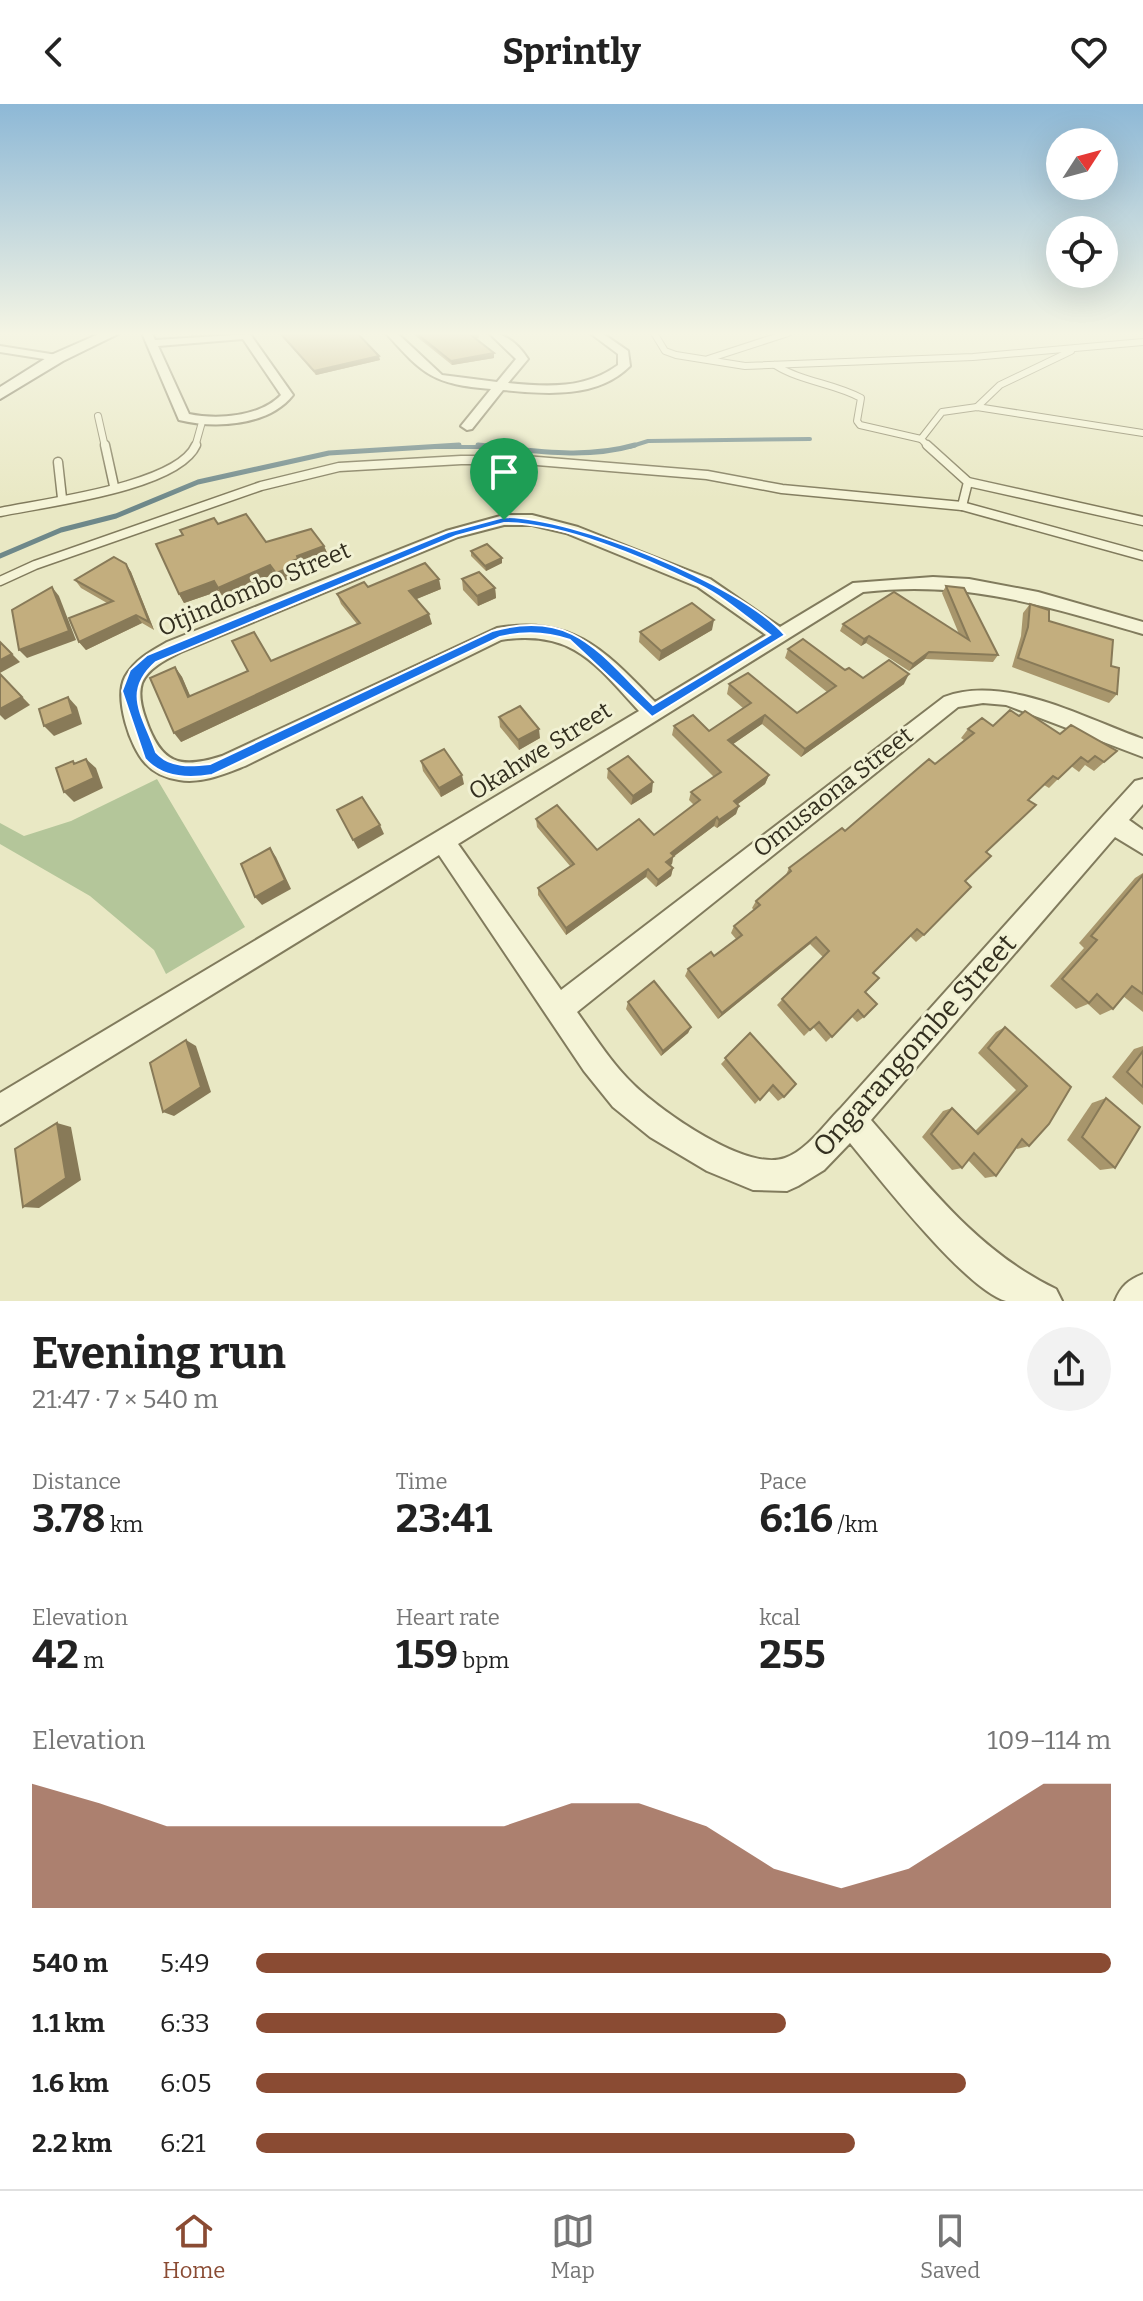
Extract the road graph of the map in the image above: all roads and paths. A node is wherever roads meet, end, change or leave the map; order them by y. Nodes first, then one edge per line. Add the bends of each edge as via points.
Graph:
1 (172, 389) edge
2 (283, 389) edge
3 (500, 389) edge
4 (532, 389) edge
5 (563, 389) edge
6 (845, 389) edge
7 (996, 389) edge
8 (977, 407) junction
9 (98, 416) dead end
10 (202, 422) junction
11 (467, 426) dead end
12 (1143, 433) edge
13 (921, 439) junction
14 (58, 462) dead end
15 (968, 482) junction
16 (114, 486) junction
17 (62, 498) junction
18 (962, 506) junction
19 (0, 512) edge
20 (1143, 521) edge
21 (1143, 556) edge
22 (0, 581) edge
23 (1143, 628) edge
24 (779, 635) junction
25 (652, 712) junction
26 (1143, 748) edge
27 (1143, 788) edge
28 (1112, 822) junction
29 (443, 842) junction
30 (1143, 843) edge
31 (558, 1010) junction
32 (0, 1110) edge
33 (851, 1120) junction
34 (1143, 1291) edge
35 (1044, 1301) edge
36 (1133, 1301) edge

1 - 10 street via 184,417
2 - 10 street via 287,395 280,405
3 - 11 street
4 - 5 street
6 - 13 lane via 861,398 860,425
7 - 8 lane
8 - 12 lane
8 - 13 lane via 942,412
9 - 16 lane
10 - 16 lane via 187,459
13 - 15 lane
14 - 17 lane
15 - 18 lane
15 - 20 lane
16 - 17 lane
17 - 19 lane
18 - 21 lane
18 - 22 lane via 782,489 707,475 525,460 339,467 261,486
23 - 24 street, Okahwe Street via 1019,590 956,582 891,582 859,587
24 - 25 street, Okahwe Street
24 - 25 street, Otjindombo Street via 704,583 572,530 532,520 504,520 452,534 174,647 134,674 128,691 150,755 186,773 237,760 517,629 554,630 574,637
25 - 29 street, Okahwe Street
26 - 31 street, Omusaona Street via 1008,698 959,698
27 - 28 street, Ongarangombe Street
28 - 30 street
28 - 33 street, Ongarangombe Street
29 - 31 street, Ongarangombe Street
29 - 32 street, Okahwe Street
31 - 33 street, Ongarangombe Street via 624,1096 672,1133 753,1174 787,1175 813,1159
33 - 35 street via 973,1257 1025,1294
34 - 36 street

